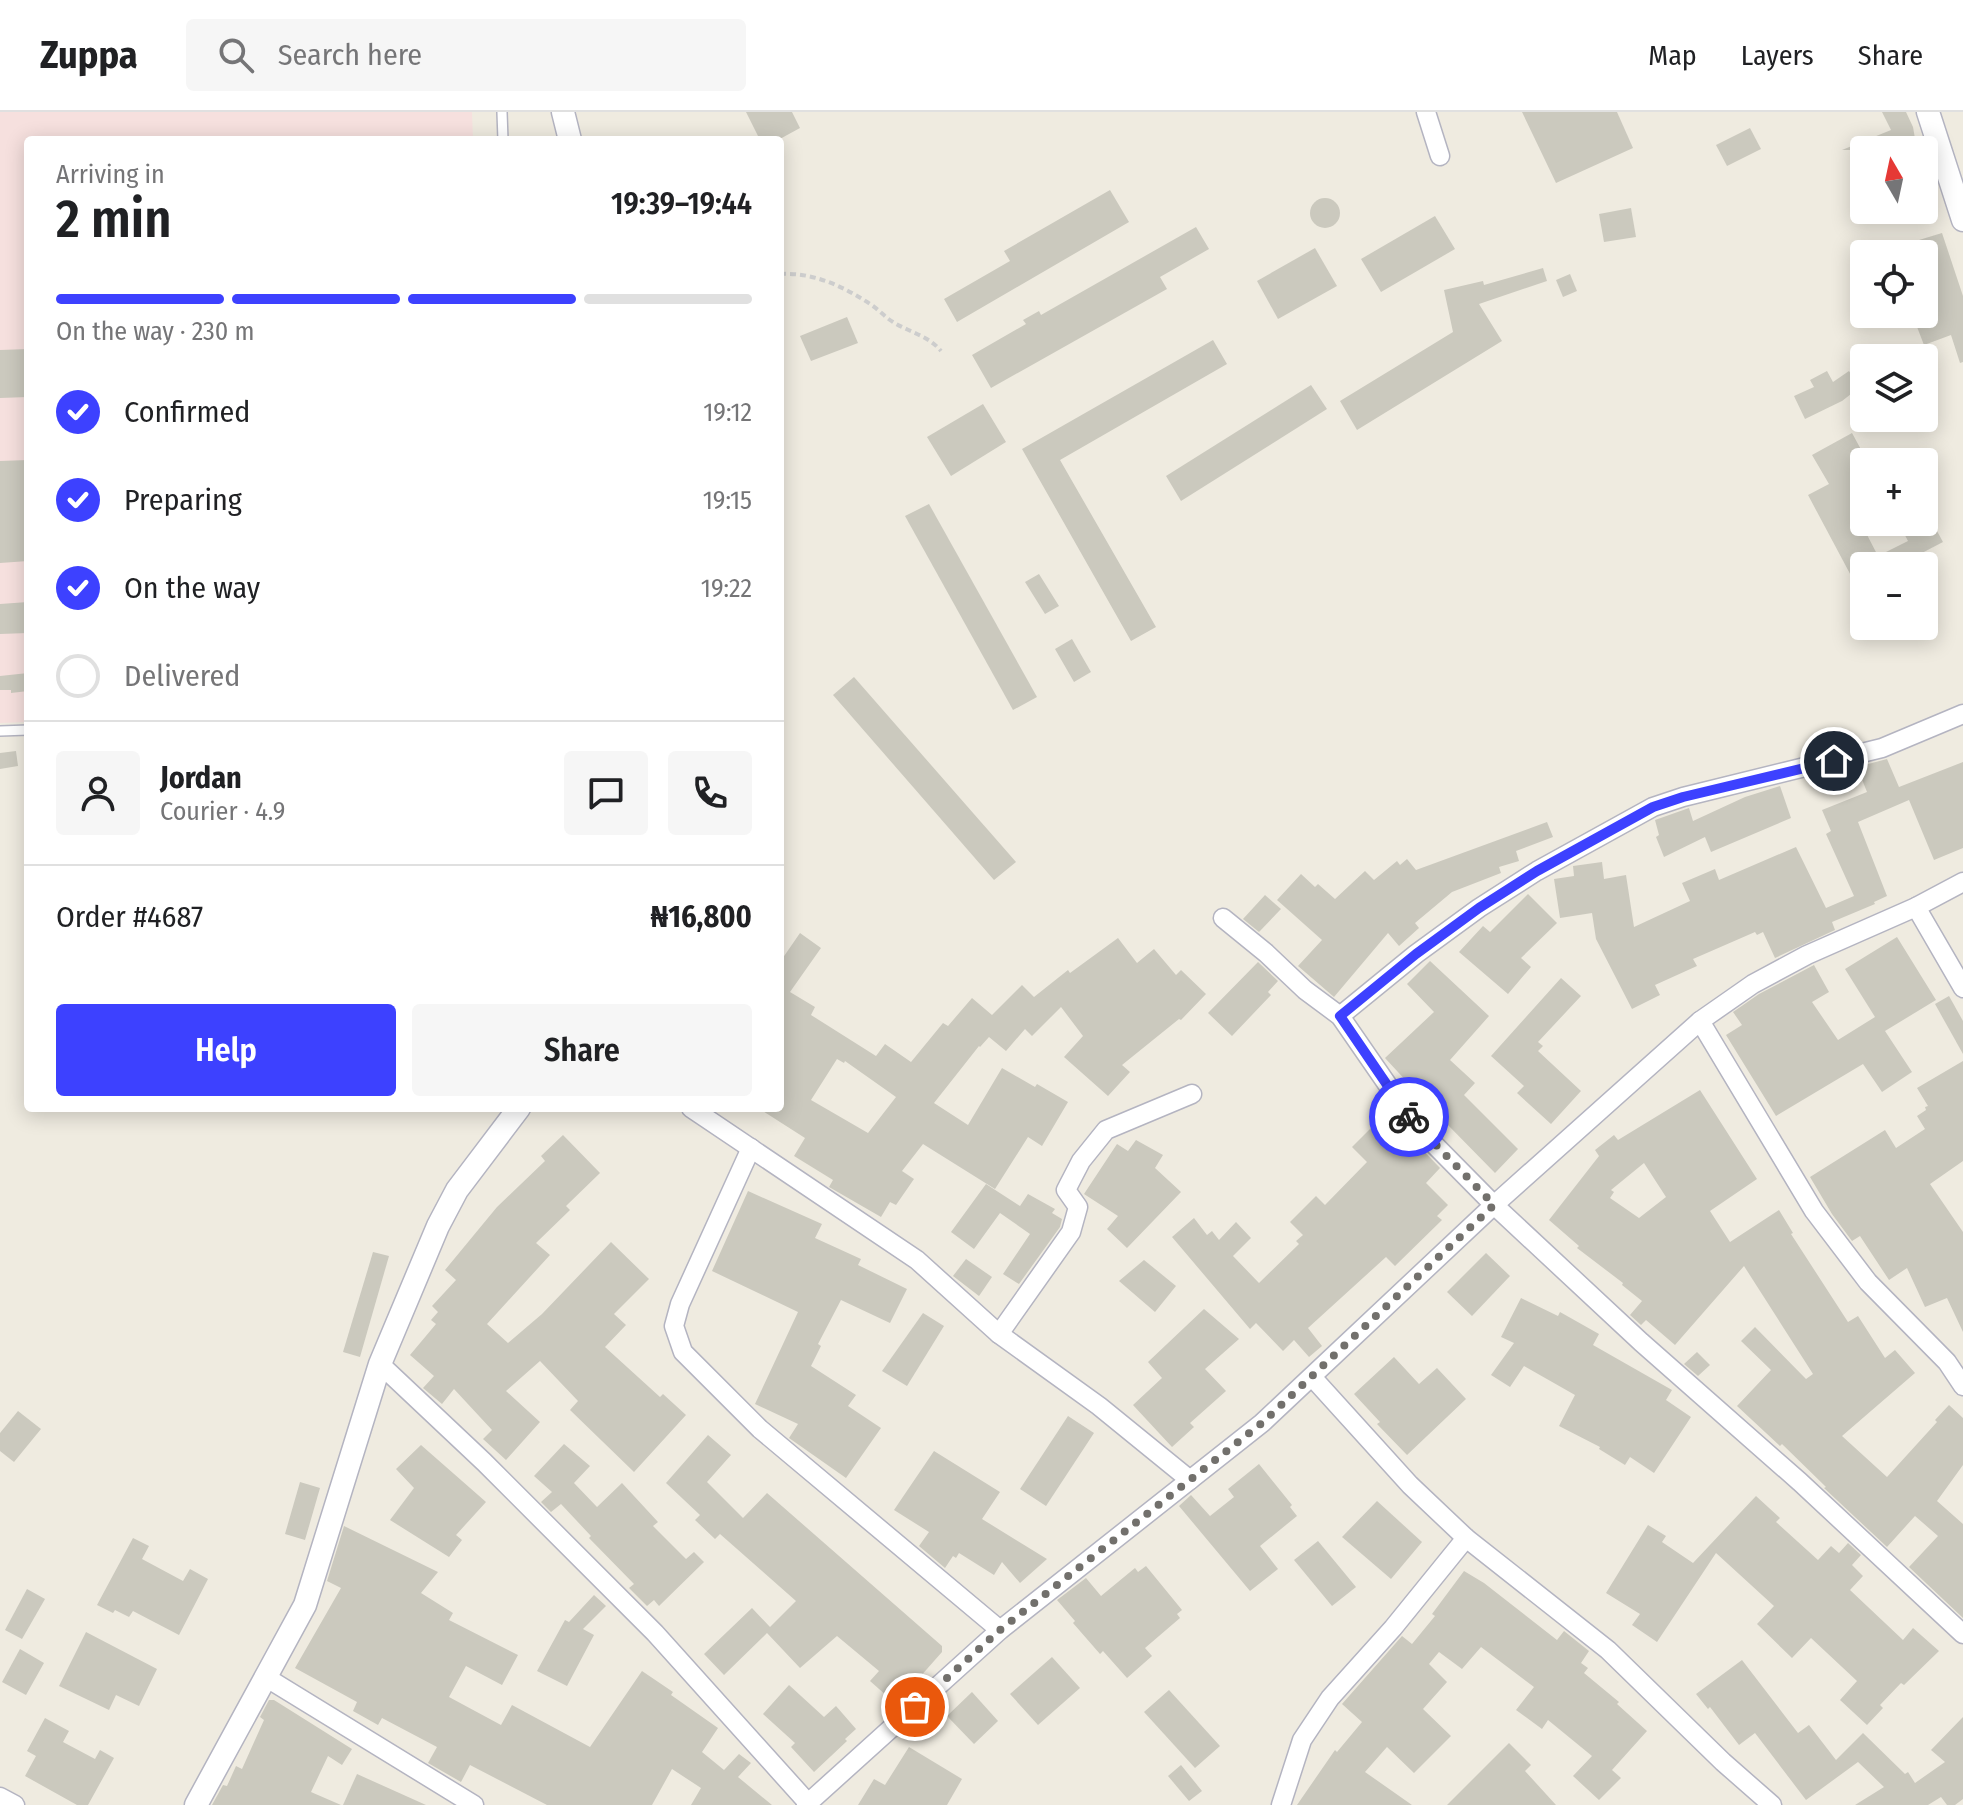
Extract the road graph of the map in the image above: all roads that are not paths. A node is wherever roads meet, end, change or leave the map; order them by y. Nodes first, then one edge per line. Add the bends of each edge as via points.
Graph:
1 (502, 112) edge
2 (563, 112) edge
3 (1426, 112) edge
4 (1928, 112) edge
5 (503, 136) edge
6 (569, 136) edge
7 (1440, 156) dead end
8 (1963, 220) edge
9 (1963, 714) edge
10 (24, 730) edge
11 (0, 731) edge
12 (1963, 882) edge
13 (1916, 907) junction
14 (1223, 918) dead end
15 (1963, 988) edge
16 (1340, 1016) junction
17 (1700, 1021) junction
18 (1192, 1094) dead end
19 (516, 1112) edge
20 (697, 1112) edge
21 (751, 1148) junction
22 (1494, 1205) junction
23 (999, 1334) junction
24 (380, 1364) junction
25 (1313, 1378) junction
26 (1963, 1386) edge
27 (1190, 1480) junction
28 (1466, 1538) junction
29 (1000, 1630) junction
30 (1963, 1634) edge
31 (267, 1678) junction
32 (0, 1797) edge
33 (807, 1804) edge
34 (15, 1805) edge
35 (196, 1805) edge
36 (474, 1805) edge
37 (1281, 1805) edge
38 (1772, 1805) edge

1 - 5 lane
2 - 6 street
3 - 7 street
4 - 8 street
9 - 16 street via 1882,748 1653,807 1479,908
10 - 11 lane
12 - 13 street
13 - 15 street
13 - 17 street via 1807,955
14 - 16 street
16 - 22 street via 1416,1126
17 - 22 street
17 - 26 street via 1814,1211 1868,1282 1947,1362
18 - 23 street via 1106,1130 1089,1150 1066,1190 1078,1207 1071,1232
19 - 24 street via 457,1190
20 - 21 street
21 - 23 street via 917,1260
21 - 29 street via 680,1304 674,1326 683,1352 760,1429
22 - 25 street
22 - 30 street
23 - 27 street
24 - 31 street via 305,1605
24 - 33 street via 655,1633
25 - 27 street
25 - 28 street
27 - 29 street
28 - 37 street via 1330,1698 1302,1740
28 - 38 street via 1608,1650
29 - 33 street
31 - 35 street
31 - 36 street
32 - 34 street

